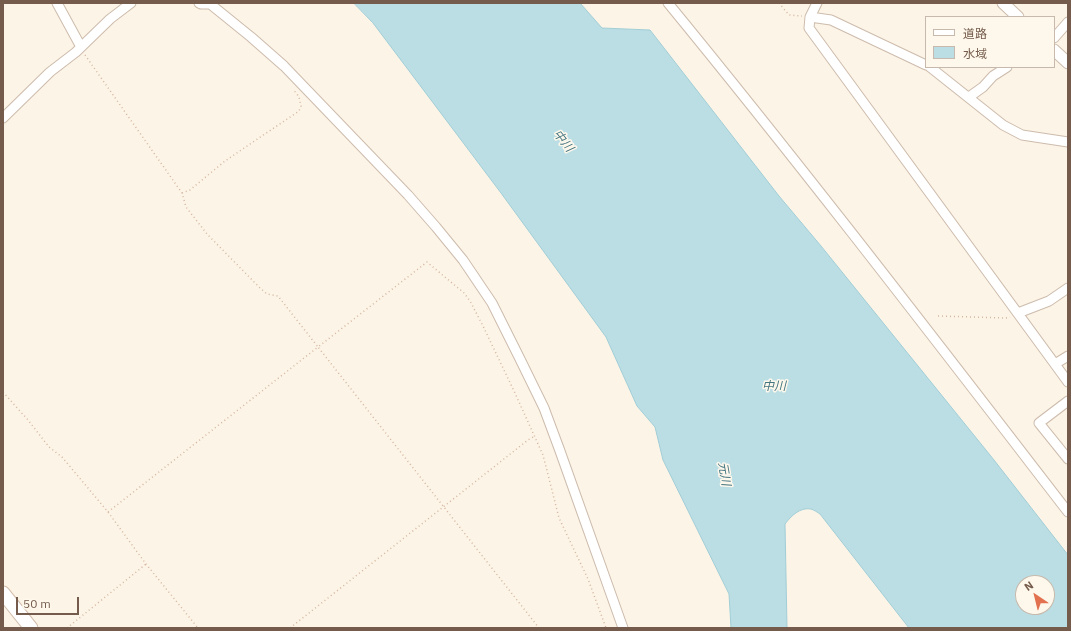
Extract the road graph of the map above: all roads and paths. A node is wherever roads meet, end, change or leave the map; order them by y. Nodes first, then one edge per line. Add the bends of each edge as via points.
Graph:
1 (57, 3) edge
2 (131, 3) edge
3 (199, 3) edge
4 (209, 3) edge
5 (668, 3) edge
6 (779, 3) edge
7 (817, 3) edge
8 (1004, 3) edge
9 (1017, 16) edge
10 (810, 17) junction
11 (1068, 22) edge
12 (1055, 37) edge
13 (81, 47) junction
14 (1055, 51) edge
15 (1068, 63) edge
16 (925, 64) edge
17 (931, 68) edge
18 (1005, 68) edge
19 (292, 88) dead end
20 (969, 97) junction
21 (3, 118) edge
22 (1068, 142) edge
23 (182, 193) junction
24 (1068, 288) edge
25 (1018, 313) junction
26 (938, 316) dead end
27 (318, 347) junction
28 (1068, 356) edge
29 (1055, 364) junction
30 (1068, 382) edge
31 (3, 392) edge
32 (1068, 401) edge
33 (535, 436) junction
34 (1068, 459) edge
35 (444, 507) junction
36 (108, 512) junction
37 (1068, 512) edge
38 (146, 564) junction
39 (3, 593) edge
40 (31, 628) edge
41 (67, 628) edge
42 (198, 628) edge
43 (290, 628) edge
44 (539, 628) edge
45 (606, 628) edge
46 (623, 628) edge

1 - 13 street
2 - 13 street
3 - 4 street
4 - 46 street via 284,66 408,195 463,260 492,303 544,408
5 - 37 street via 746,98
6 - 10 path via 789,15
7 - 10 street
8 - 9 street
10 - 16 street via 831,20
10 - 25 street via 809,28
11 - 12 street
13 - 21 street via 50,72
13 - 23 path
14 - 15 street
17 - 20 street
18 - 20 street
19 - 23 path via 299,97 299,111 225,161 190,190
20 - 22 street via 1003,125 1022,135
23 - 27 path via 186,207 207,234 267,294 278,296
24 - 25 street via 1049,300
25 - 26 path via 1006,318
25 - 29 street
27 - 33 path via 427,262 464,293 470,302
27 - 35 path
27 - 36 path
28 - 29 street
29 - 30 street
31 - 36 path
32 - 34 street via 1039,423
33 - 35 path
33 - 45 path via 543,455 559,518 588,579
35 - 43 path
35 - 44 path
36 - 38 path
38 - 41 path
38 - 42 path
39 - 40 main road

